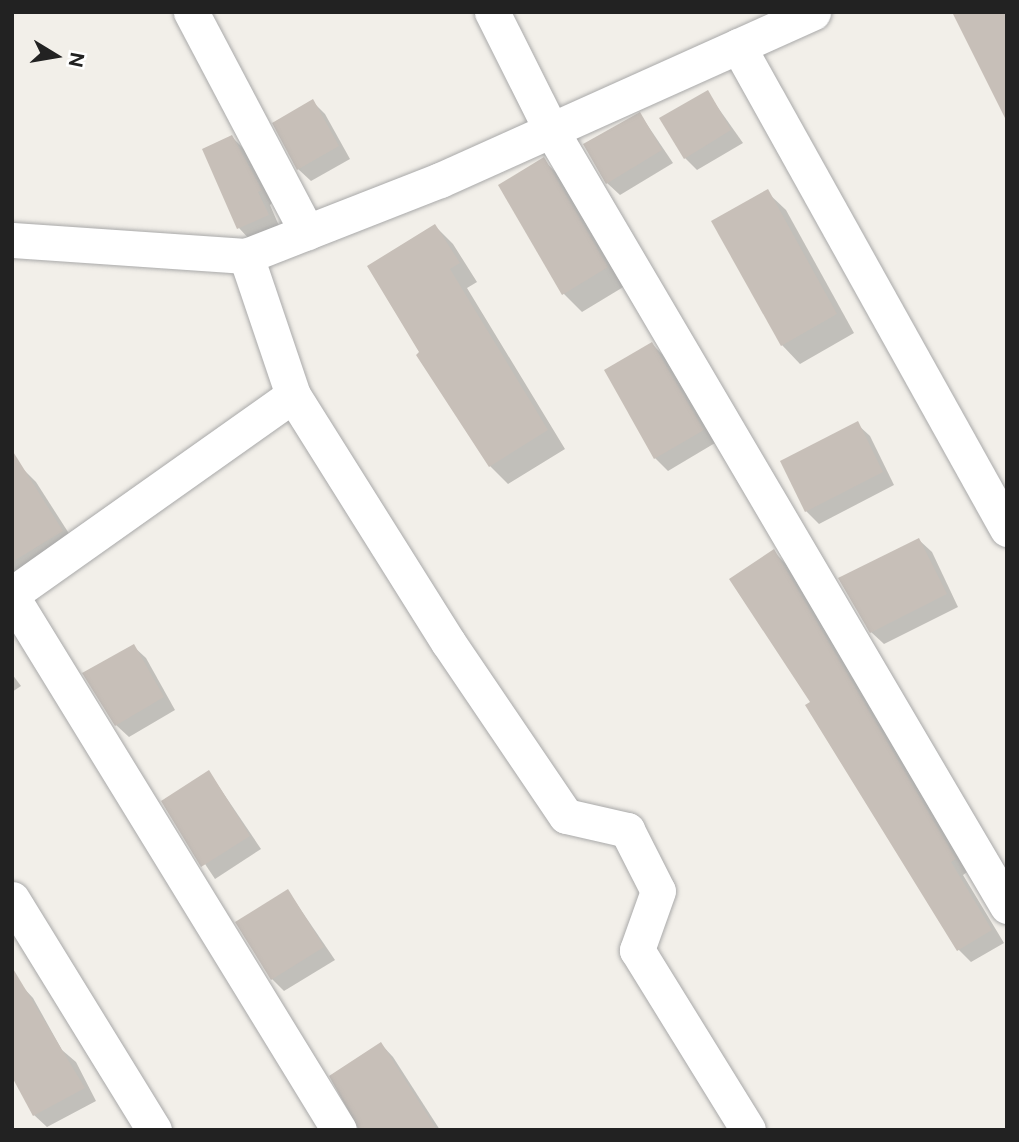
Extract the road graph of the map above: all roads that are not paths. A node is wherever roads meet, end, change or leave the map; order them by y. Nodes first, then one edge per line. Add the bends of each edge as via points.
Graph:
1 (191, 12) edge
2 (492, 12) edge
3 (813, 12) edge
4 (738, 46) junction
5 (551, 130) junction
6 (307, 232) junction
7 (12, 240) edge
8 (246, 256) junction
9 (293, 394) junction
10 (1007, 529) edge
11 (12, 595) edge
12 (12, 899) edge
13 (1007, 906) edge
14 (154, 1130) edge
15 (339, 1130) edge
16 (748, 1130) edge

1 - 6 street
2 - 5 street
3 - 4 street
4 - 5 street
4 - 10 street
5 - 6 street
5 - 13 street
6 - 8 street
7 - 8 street
8 - 9 street
9 - 11 street
9 - 16 street via 448,642 566,816 627,830 658,891 637,950
11 - 15 street
12 - 14 street

